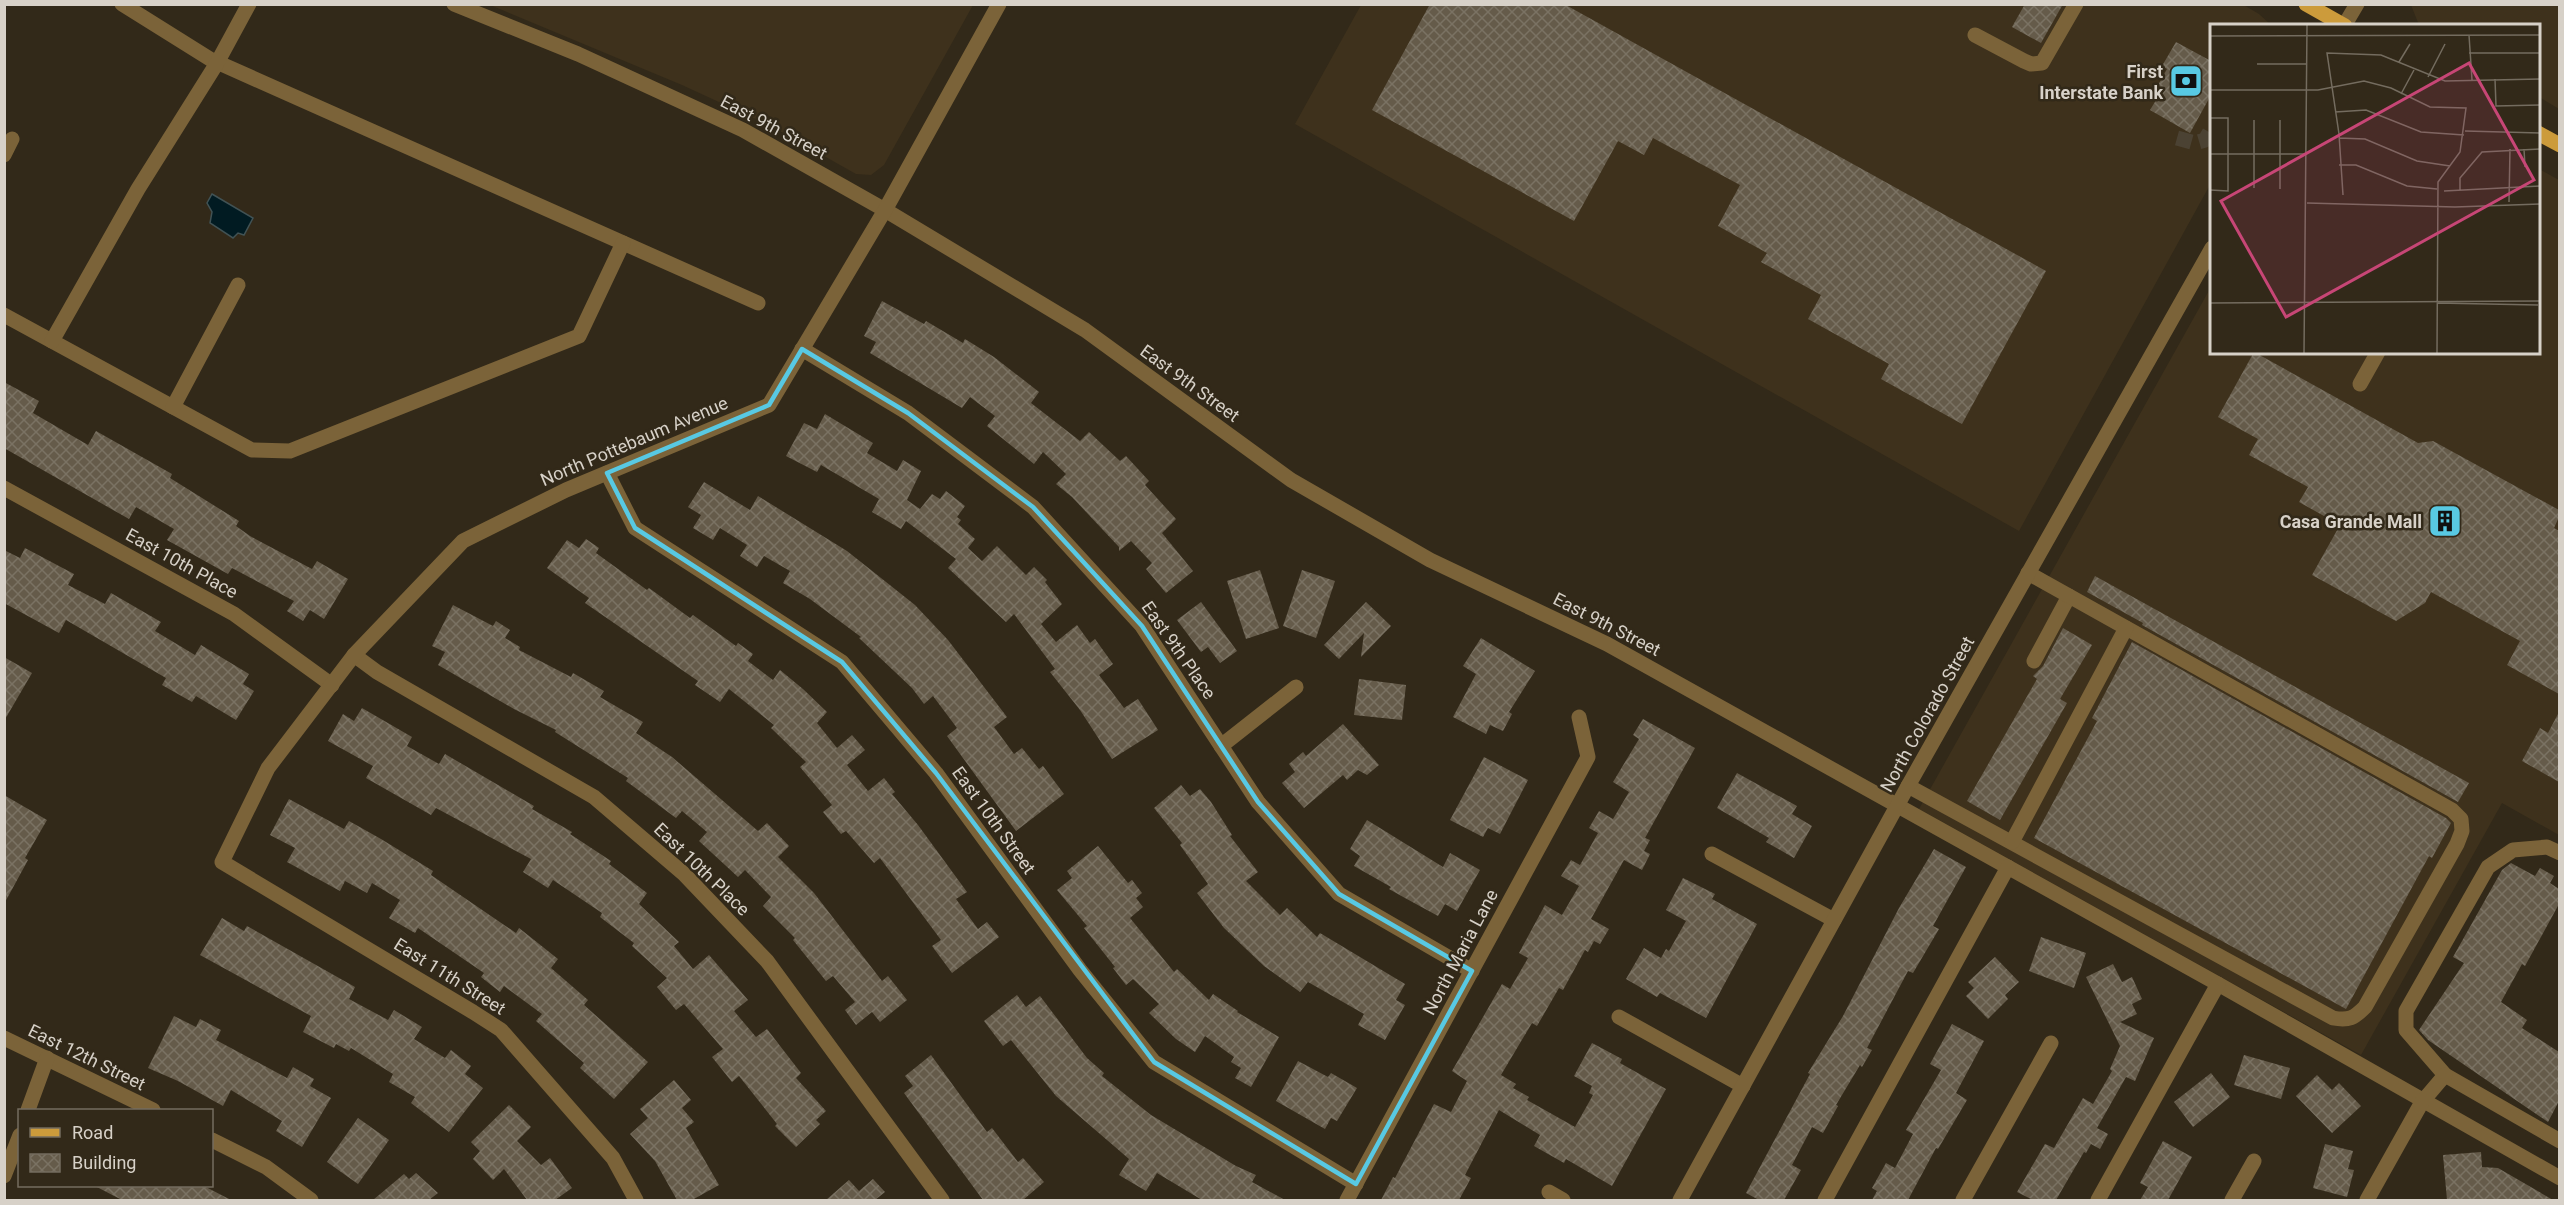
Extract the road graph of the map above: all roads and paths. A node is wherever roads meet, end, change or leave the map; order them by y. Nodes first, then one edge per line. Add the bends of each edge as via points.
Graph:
1 (122, 4) edge
2 (249, 4) edge
3 (454, 4) edge
4 (999, 4) edge
5 (2076, 4) edge
6 (2306, 4) edge
7 (2357, 4) edge
8 (2342, 24) edge
9 (2345, 24) edge
10 (1975, 35) dead end
11 (217, 63) junction
12 (2540, 134) edge
13 (12, 140) dead end
14 (2559, 145) edge
15 (4, 155) edge
16 (885, 210) junction
17 (623, 243) junction
18 (2210, 250) edge
19 (238, 285) dead end
20 (758, 303) dead end
21 (4, 315) edge
22 (52, 341) junction
23 (802, 349) junction
24 (2377, 354) edge
25 (2360, 384) dead end
26 (173, 407) junction
27 (607, 473) junction
28 (4, 488) edge
29 (2028, 573) junction
30 (2069, 596) junction
31 (2126, 628) junction
32 (354, 655) junction
33 (2034, 661) dead end
34 (332, 685) junction
35 (1296, 687) dead end
36 (1580, 717) dead end
37 (1221, 746) junction
38 (1908, 786) junction
39 (1898, 805) junction
40 (2012, 842) junction
41 (2559, 853) edge
42 (1712, 854) dead end
43 (222, 862) joint
44 (2008, 867) junction
45 (1834, 920) junction
46 (1472, 971) junction
47 (2218, 984) junction
48 (1619, 1017) dead end
49 (4, 1038) edge
50 (2051, 1043) dead end
51 (48, 1058) junction
52 (2445, 1075) junction
53 (1743, 1086) junction
54 (2422, 1102) junction
55 (28, 1109) edge
56 (151, 1109) edge
57 (18, 1140) edge
58 (213, 1140) edge
59 (2559, 1141) edge
60 (2254, 1161) dead end
61 (4, 1176) edge
62 (2559, 1178) edge
63 (1356, 1184) junction
64 (1549, 1192) dead end
65 (1685, 1199) edge
66 (311, 1200) edge
67 (636, 1200) edge
68 (942, 1200) edge
69 (1347, 1200) edge
70 (1563, 1200) edge
71 (1825, 1200) edge
72 (1963, 1200) edge
73 (2098, 1200) edge
74 (2232, 1200) edge
75 (2367, 1200) edge

1 - 11 street
2 - 11 street
3 - 16 street, East 9th Street via 578,54 743,130
4 - 16 street, North Pottebaum Avenue
5 - 10 street via 2043,63 2031,64
6 - 8 main road
7 - 9 street
11 - 17 street
11 - 22 street via 138,189
12 - 14 main road
13 - 15 street
16 - 23 street, North Pottebaum Avenue
16 - 39 street, East 9th Street via 1085,330 1291,480 1430,560 1607,644
17 - 20 street
17 - 26 street via 579,336 290,452 252,450
18 - 29 street, North Colorado Street
19 - 26 street
21 - 22 street
22 - 26 street
23 - 27 street, North Pottebaum Avenue via 770,405
23 - 37 street, East 9th Place via 908,413 1033,507 1142,626
24 - 25 street
27 - 32 street, North Pottebaum Avenue via 463,541
27 - 63 street, East 10th Street via 635,528 842,662 936,773 1080,970 1154,1062
28 - 34 street, East 10th Place via 234,614
29 - 30 street
29 - 38 street, North Colorado Street
30 - 31 street
30 - 33 street
31 - 40 street
31 - 40 street via 2452,810 2461,819 2457,844 2365,1007 2347,1021 2325,1014
32 - 34 street, North Pottebaum Avenue
32 - 68 street, East 10th Place via 594,797 684,873 767,961
34 - 43 street, North Pottebaum Avenue via 268,768
35 - 37 street
36 - 46 street, North Maria Lane via 1588,757
37 - 46 street, East 9th Place via 1258,802 1339,894
38 - 39 street, North Colorado Street
38 - 40 street
39 - 44 street, East 9th Street
39 - 45 street, North Colorado Street
41 - 52 street via 2547,847 2513,850 2488,867 2406,1011 2406,1030
42 - 45 street
43 - 67 street, East 11th Street via 501,1030 613,1158
44 - 47 street, East 9th Street
44 - 71 street
45 - 53 street, North Colorado Street
46 - 63 street, North Maria Lane
47 - 54 street, East 9th Street
47 - 73 street
48 - 53 street
49 - 51 street, East 12th Street
50 - 72 street
51 - 55 street
51 - 56 street, East 12th Street
52 - 54 street
52 - 59 street
53 - 65 street, North Colorado Street
54 - 62 street, East 9th Street
54 - 75 street
57 - 61 street
58 - 66 street via 266,1167
60 - 74 street
63 - 69 street, North Maria Lane
64 - 70 street

